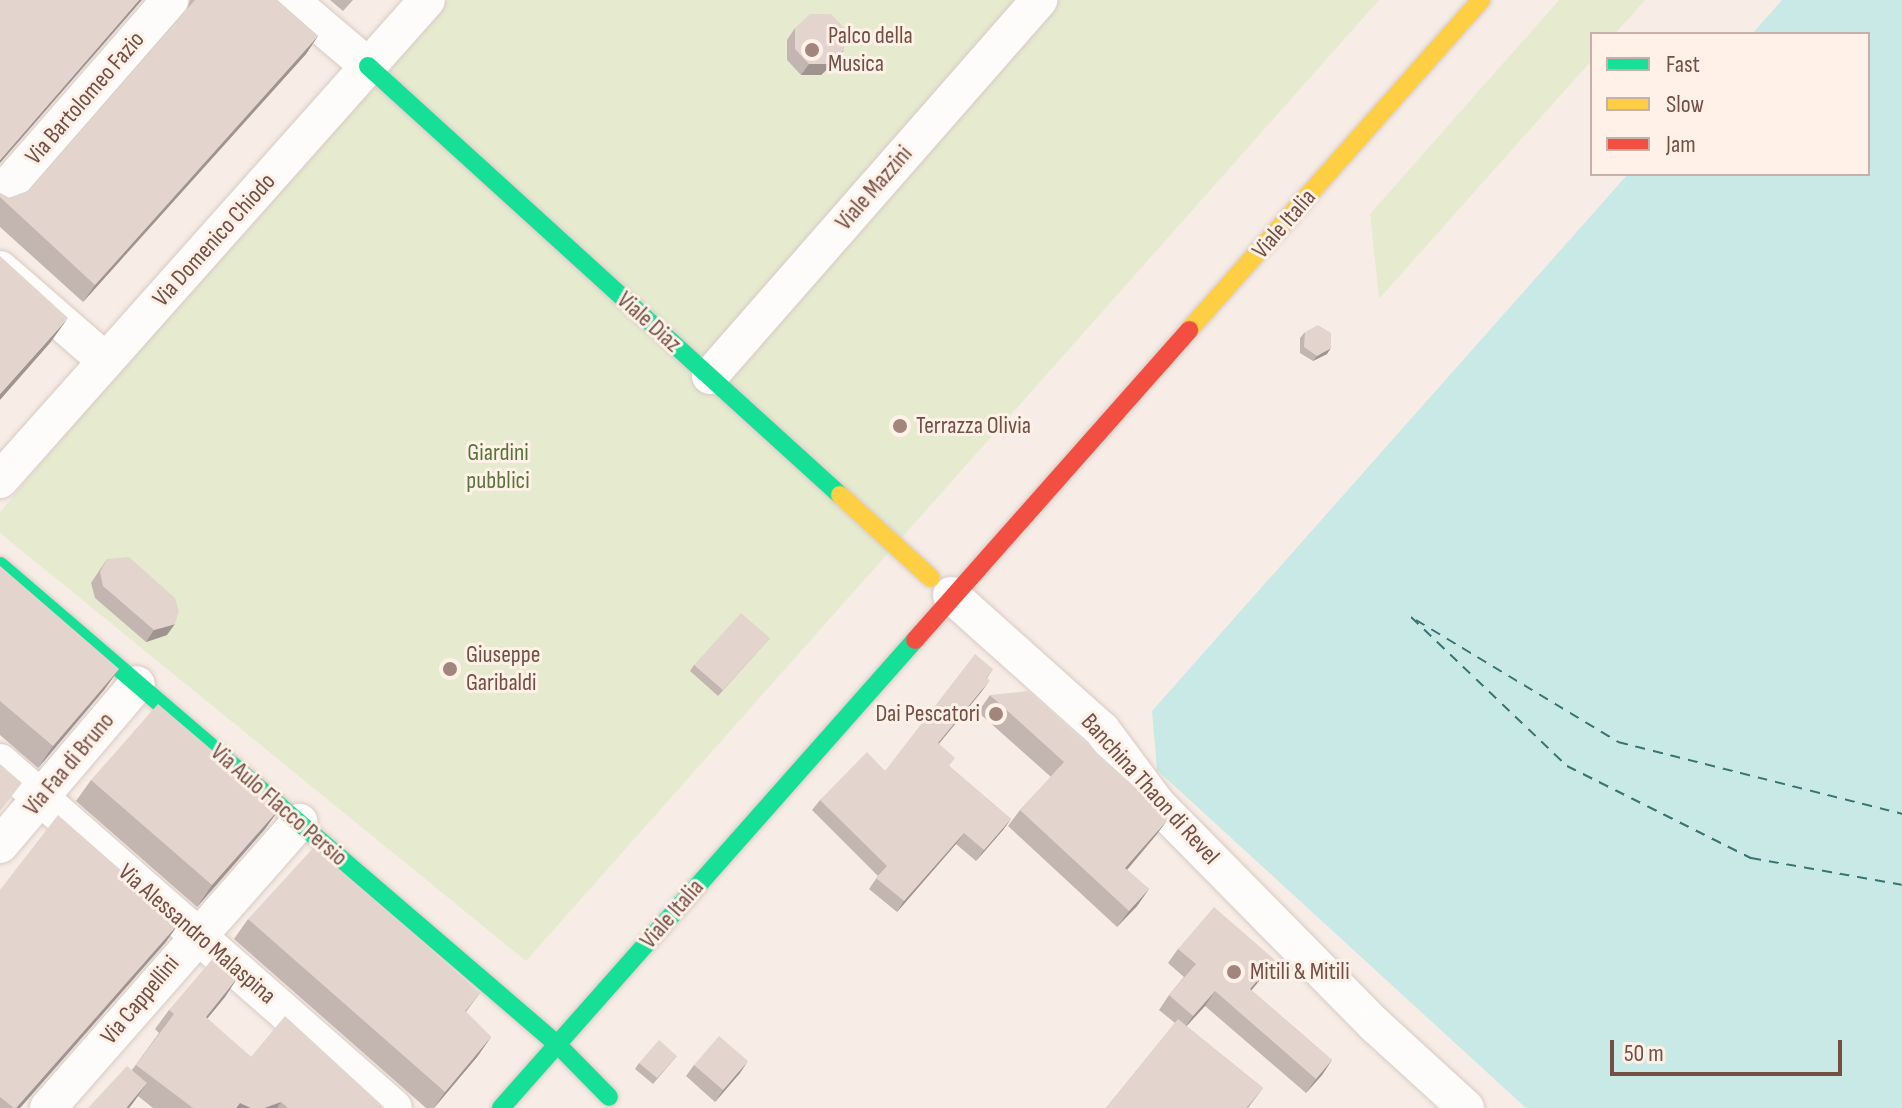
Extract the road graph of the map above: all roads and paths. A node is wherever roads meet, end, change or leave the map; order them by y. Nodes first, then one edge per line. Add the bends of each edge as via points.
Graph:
1 (170, 0) edge
2 (290, 0) edge
3 (427, 0) edge
4 (1039, 0) edge
5 (1481, 0) edge
6 (368, 66) junction
7 (0, 195) edge
8 (0, 269) edge
9 (106, 361) junction
10 (710, 376) junction
11 (1083, 444) junction
12 (1055, 449) dead end
13 (0, 480) edge
14 (0, 566) edge
15 (935, 582) junction
16 (137, 684) junction
17 (846, 688) dead end
18 (842, 719) junction
19 (0, 762) edge
20 (41, 798) junction
21 (299, 822) junction
22 (0, 845) edge
23 (197, 933) junction
24 (557, 1044) junction
25 (609, 1097) dead end
26 (48, 1108) edge
27 (394, 1108) edge
28 (501, 1108) edge
29 (1466, 1108) edge

1 - 7 street, Via Bartolomeo Fazio
2 - 6 street
3 - 6 street, Via Domenico Chiodo
4 - 10 street, Viale Mazzini
5 - 11 street, Viale Italia via 1266,246
6 - 9 street, Via Domenico Chiodo
6 - 10 street, Viale Diaz
8 - 9 street
9 - 13 street, Via Domenico Chiodo
10 - 15 street, Viale Diaz
11 - 12 street
11 - 15 street, Viale Italia
14 - 16 street, Via Aulo Flacco Persio
15 - 18 street, Viale Italia
15 - 29 street, Banchina Thaon di Revel via 1102,730 1158,805 1375,1025
16 - 20 street, Via Faa di Bruno
16 - 21 street, Via Aulo Flacco Persio
17 - 18 street
18 - 24 street, Viale Italia
19 - 20 street, Via Alessandro Malaspina
20 - 22 street, Via Faa di Bruno
20 - 23 street, Via Alessandro Malaspina
21 - 23 street, Via Cappellini
21 - 24 street, Via Aulo Flacco Persio
23 - 26 street, Via Cappellini
23 - 27 street, Via Alessandro Malaspina
24 - 25 street, Via Aulo Flacco Persio
24 - 28 street, Viale Italia

